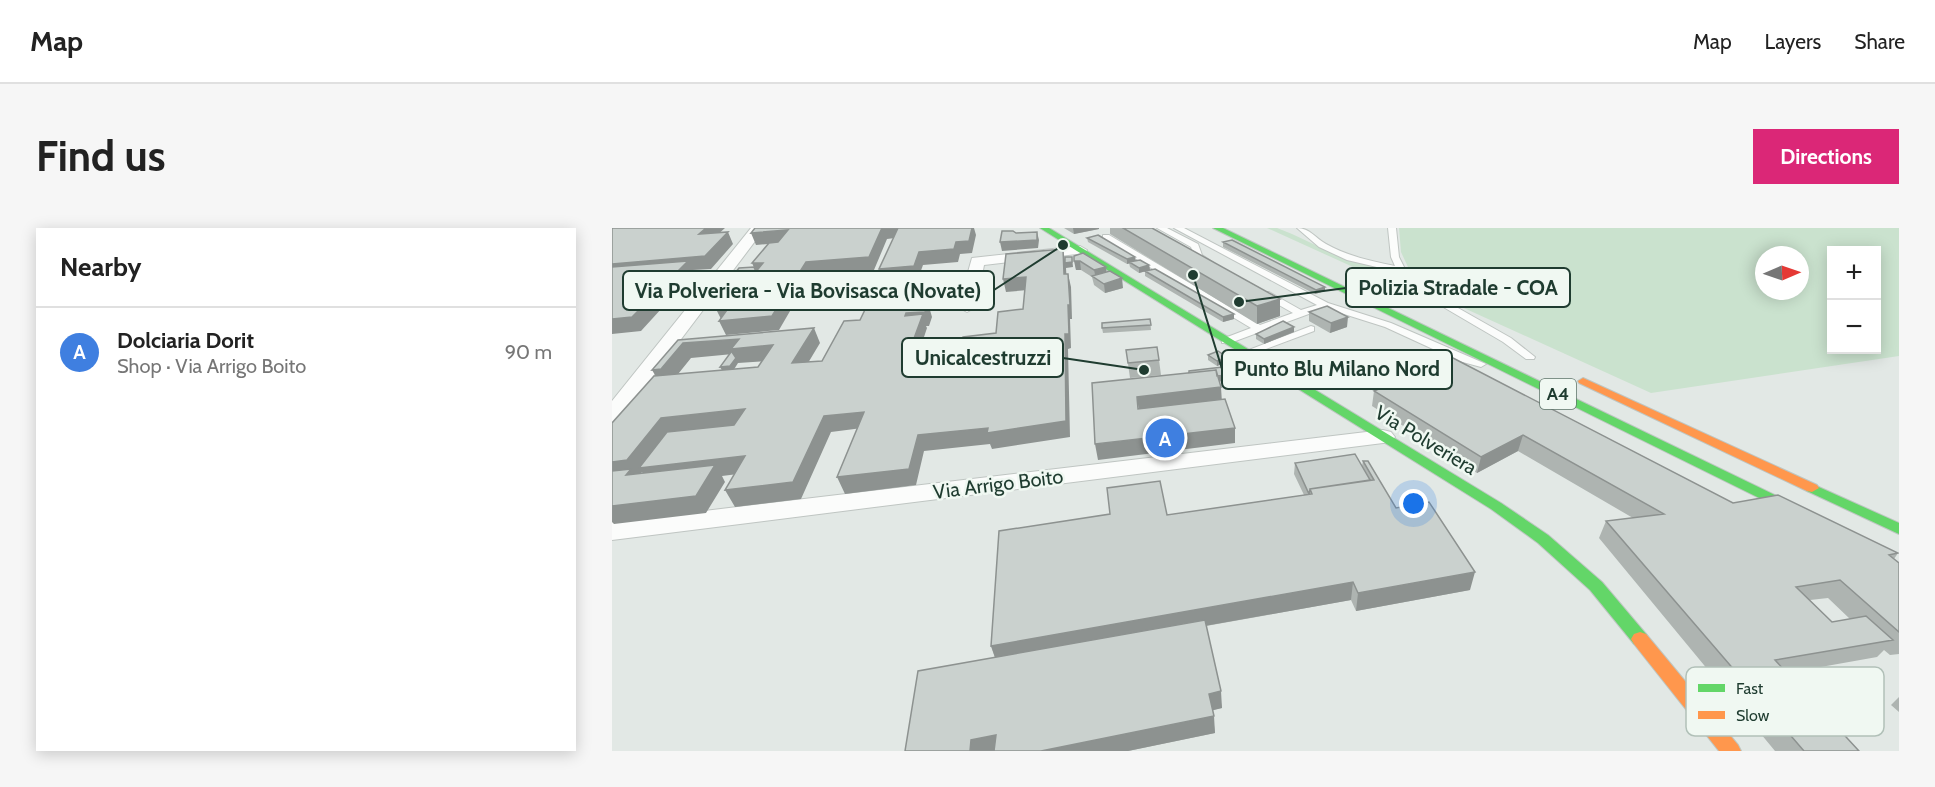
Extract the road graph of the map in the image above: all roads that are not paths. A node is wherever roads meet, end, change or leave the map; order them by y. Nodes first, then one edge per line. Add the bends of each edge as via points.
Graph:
1 (758, 228) edge
2 (1044, 228) edge
3 (1161, 228) edge
4 (1178, 228) edge
5 (1217, 228) edge
6 (1301, 228) edge
7 (1392, 228) edge
8 (1106, 237) edge
9 (1213, 246) junction
10 (1080, 250) junction
11 (1197, 250) junction
12 (1219, 267) edge
13 (1401, 270) junction
14 (1256, 288) edge
15 (1325, 305) junction
16 (967, 307) dead end
17 (1433, 312) dead end
18 (1296, 316) junction
19 (1259, 329) junction
20 (1226, 340) junction
21 (1246, 353) junction
22 (1536, 359) joint
23 (1518, 374) junction
24 (1574, 377) dead end
25 (612, 415) edge
26 (1383, 437) junction
27 (1825, 525) edge
28 (1899, 529) edge
29 (612, 531) edge
30 (1686, 695) edge
31 (1719, 736) edge
32 (1731, 751) edge

1 - 25 street
2 - 10 main road, Via Polveriera
3 - 11 lane
4 - 9 lane
5 - 23 main road, A4
6 - 13 lane via 1322,245 1350,258
7 - 13 lane via 1395,257
8 - 19 lane
9 - 11 lane
9 - 15 lane
10 - 16 street via 977,261
10 - 20 main road, Via Polveriera
11 - 12 lane via 1198,256
13 - 22 lane via 1448,306
14 - 18 lane
15 - 18 lane
15 - 23 lane via 1411,333 1463,359
17 - 22 main road, A4
18 - 19 lane
18 - 21 lane via 1311,329
19 - 20 lane
20 - 21 main road, Via Polveriera
21 - 26 main road, Via Polveriera
23 - 27 main road, A4
24 - 28 main road, A4
26 - 29 street, Via Arrigo Boito
26 - 30 main road, Via Polveriera via 1522,524 1575,566 1610,600
31 - 32 main road, Via Polveriera

